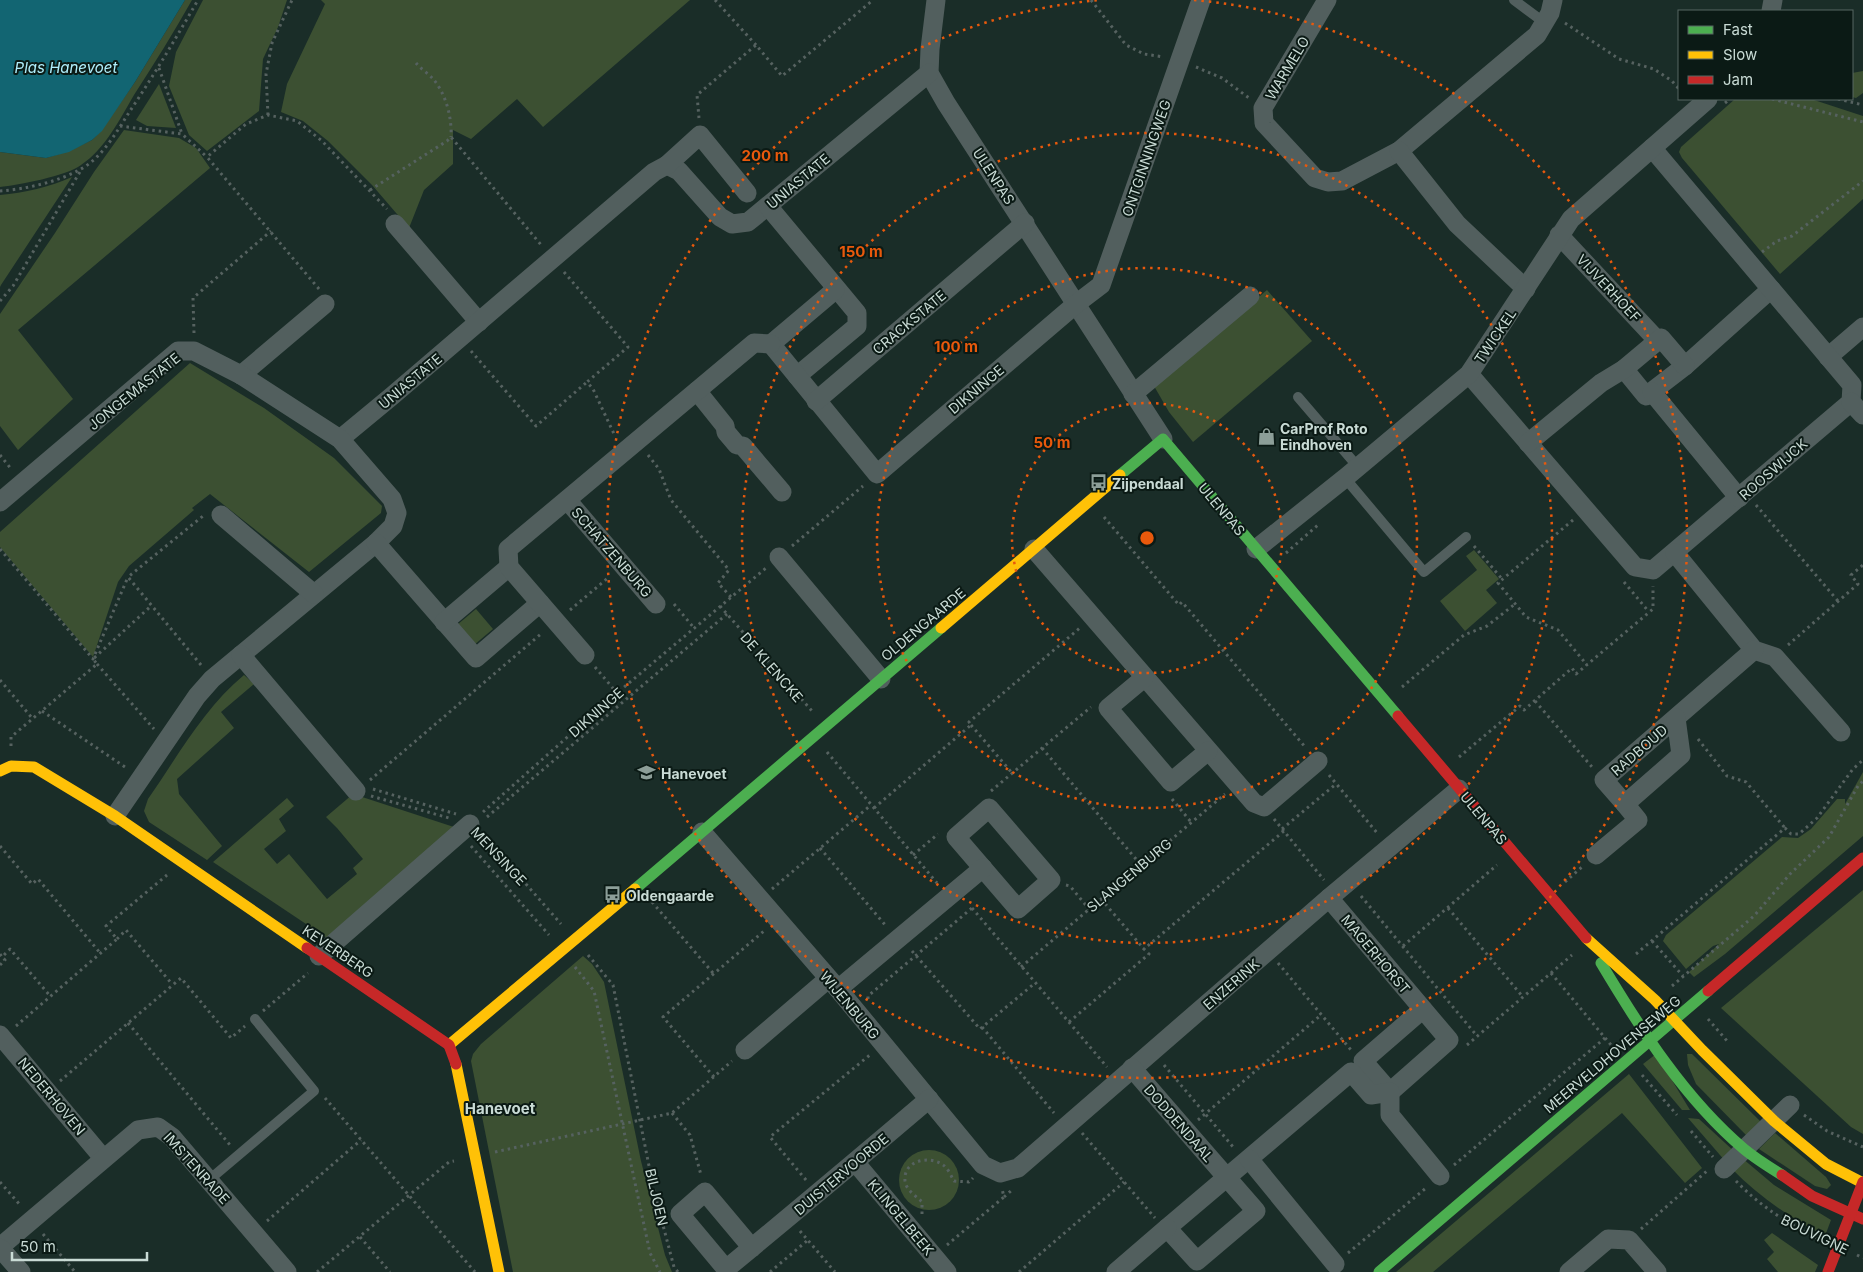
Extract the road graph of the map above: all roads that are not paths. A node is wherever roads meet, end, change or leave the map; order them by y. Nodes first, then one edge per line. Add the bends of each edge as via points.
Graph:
1 (936, 0) edge
2 (1200, 0) edge
3 (1327, 0) edge
4 (1514, 0) edge
5 (1549, 12) edge
6 (929, 73) junction
7 (1707, 100) edge
8 (1652, 148) junction
9 (1399, 151) junction
10 (667, 165) junction
11 (747, 193) dead end
12 (768, 206) junction
13 (1025, 223) junction
14 (395, 224) road end
15 (1560, 235) junction
16 (1526, 289) junction
17 (1771, 289) junction
18 (835, 290) junction
19 (1250, 296) dead end
20 (326, 304) road end
21 (1076, 304) junction
22 (479, 322) junction
23 (1863, 327) edge
24 (1658, 341) junction
25 (770, 344) junction
26 (1828, 357) junction
27 (1685, 366) junction
28 (1624, 369) junction
29 (1469, 374) junction
30 (241, 375) junction
31 (797, 376) junction
32 (697, 391) junction
33 (1652, 392) junction
34 (1134, 394) junction
35 (1298, 397) dead end
36 (816, 401) junction
37 (1857, 408) edge
38 (340, 438) junction
39 (1163, 439) junction
40 (1528, 443) junction
41 (1351, 472) junction
42 (782, 492) dead end
43 (1742, 495) junction
44 (567, 500) junction
45 (0, 502) edge
46 (221, 515) road end
47 (1466, 537) road end
48 (376, 543) junction
49 (1263, 543) junction
50 (1034, 549) junction
51 (1675, 553) junction
52 (779, 557) road end
53 (509, 567) junction
54 (314, 594) junction
55 (540, 603) junction
56 (656, 604) road end
57 (444, 622) junction
58 (1754, 650) junction
59 (241, 655) junction
60 (585, 655) road end
61 (1144, 678) junction
62 (882, 679) junction
63 (1676, 718) junction
64 (1841, 732) dead end
65 (1208, 751) junction
66 (1318, 761) road end
67 (0, 771) edge
68 (361, 787) road end
69 (1459, 789) junction
70 (1624, 804) junction
71 (115, 816) junction
72 (473, 823) road end
73 (702, 832) junction
74 (1596, 855) road end
75 (1863, 858) edge
76 (983, 868) junction
77 (1335, 901) junction
78 (1589, 943) junction
79 (314, 964) junction
80 (833, 984) junction
81 (1422, 1009) junction
82 (255, 1018) road end
83 (1675, 1020) junction
84 (1, 1036) edge
85 (1651, 1040) junction
86 (449, 1044) junction
87 (745, 1050) road end
88 (1131, 1077) junction
89 (1390, 1092) junction
90 (929, 1100) junction
91 (1790, 1105) road end
92 (1774, 1120) junction
93 (1745, 1150) junction
94 (103, 1158) junction
95 (1247, 1160) junction
96 (855, 1162) junction
97 (1721, 1165) road end
98 (992, 1170) joint
99 (1440, 1176) road end
100 (1227, 1178) junction
101 (209, 1180) junction
102 (1863, 1182) edge
103 (1851, 1213) junction
104 (1863, 1219) edge
105 (1166, 1229) junction
106 (0, 1248) edge
107 (752, 1248) junction
108 (1335, 1264) road end
109 (1195, 1267) edge
110 (21, 1272) edge
111 (287, 1272) edge
112 (499, 1272) edge
113 (947, 1272) edge
114 (1116, 1272) edge
115 (1379, 1272) edge
116 (1569, 1272) edge
117 (1657, 1272) edge
118 (1828, 1272) edge

1 - 6 street
2 - 21 street, ONTGINNINGWEG via 1101,285
3 - 9 street, WARMELO via 1263,108 1264,123 1315,178 1328,182 1342,181
4 - 5 lane
5 - 9 street, WARMELO via 1537,35
6 - 12 street, UNIASTATE
6 - 13 street, ULENPAS
7 - 8 street, TWICKEL
8 - 15 street, TWICKEL via 1571,219
8 - 17 street, ROOSWIJCK
9 - 16 street via 1457,224
10 - 11 street, UNIASTATE via 700,135
10 - 12 street, UNIASTATE via 679,171 720,217 732,224 748,222
10 - 22 street, UNIASTATE via 654,172
12 - 18 street
13 - 21 street, ULENPAS
13 - 36 street, CRACKSTATE
14 - 22 street
15 - 16 street, TWICKEL
15 - 24 street, VIJVERHOEF
16 - 29 street, TWICKEL
17 - 26 street, ROOSWIJCK
17 - 27 street
18 - 25 street
18 - 31 street via 857,313 857,326
19 - 34 street
20 - 30 street
21 - 34 street, ULENPAS
21 - 36 street, DIKNINGE via 877,474
22 - 38 street, UNIASTATE
23 - 26 street
24 - 27 street, VIJVERHOEF via 1661,338
24 - 28 street
25 - 31 street
25 - 32 street via 754,343
26 - 37 street, ROOSWIJCK via 1852,386
27 - 33 street
28 - 33 street via 1646,396
28 - 40 street via 1600,383
29 - 40 street
29 - 41 street, TWICKEL
30 - 38 street, JONGEMASTATE
30 - 45 street, JONGEMASTATE via 194,351 178,352
31 - 36 street
32 - 42 street via 725,426 726,432 737,445 743,446
32 - 44 street, SCHATZENBURG
33 - 43 street
34 - 39 street, ULENPAS
35 - 41 lane
37 - 43 street, ROOSWIJCK
38 - 48 street, JONGEMASTATE via 395,506 397,514 393,526
39 - 49 street, ULENPAS
39 - 50 street, OLDENGAARDE
40 - 51 street, ROOSWIJCK via 1576,514 1635,568 1653,570
41 - 47 lane via 1424,572
41 - 49 street, TWICKEL
43 - 51 street, ROOSWIJCK
44 - 53 street, SCHATZENBURG via 508,548
44 - 56 street, SCHATZENBURG
46 - 54 street
48 - 54 street, JONGEMASTATE
48 - 57 street
49 - 69 street, ULENPAS via 1385,702
50 - 61 street
50 - 62 street, OLDENGAARDE
51 - 58 street
52 - 62 street
53 - 55 street
53 - 57 street
54 - 59 street, JONGEMASTATE
55 - 57 street via 476,658
55 - 60 street
58 - 63 street, RADBOUD
58 - 64 street via 1774,657
59 - 68 street
59 - 71 street, JONGEMASTATE via 197,696
61 - 65 street
61 - 65 street via 1108,708 1171,782
62 - 73 street, OLDENGAARDE
63 - 70 street, RADBOUD via 1681,756
63 - 70 street, RADBOUD via 1604,780
65 - 66 street via 1254,804 1264,807
67 - 71 street, KEVERBERG via 12,766 34,767
69 - 77 street, ENZERINK
69 - 78 street, ULENPAS
70 - 74 street, RADBOUD via 1638,820
71 - 79 street, KEVERBERG via 182,862
72 - 79 street
73 - 80 street, WIJENBURG via 768,892
73 - 86 street, OLDENGAARDE
75 - 83 street, MEERVELDHOVENSEWEG
76 - 76 street via 956,837 990,808 1051,880 1018,909
76 - 80 street via 899,938
77 - 81 street, MAGERHORST
77 - 88 street, ENZERINK via 1274,958
78 - 83 street, ULENPAS
78 - 85 street, ULENPAS
79 - 86 street, KEVERBERG
80 - 87 street
80 - 90 street, WIJENBURG
81 - 89 street, MAGERHORST via 1449,1040
81 - 89 street via 1363,1061
82 - 101 lane via 314,1091
83 - 85 street, MEERVELDHOVENSEWEG
83 - 92 street
84 - 94 street, NEDERHOVEN
85 - 93 street via 1706,1113
85 - 115 street, MEERVELDHOVENSEWEG
86 - 112 street via 457,1068
88 - 98 street, ENZERINK via 1074,1130 1018,1168
88 - 100 street, DODDENDAAL via 1186,1131
89 - 95 street via 1372,1095 1351,1072
89 - 99 street via 1390,1115
90 - 96 street, DUISTERVOORDE
90 - 98 street, WIJENBURG
91 - 92 street
92 - 93 street
92 - 102 street via 1826,1164
93 - 97 street
93 - 103 street via 1812,1196
94 - 101 street, IMSTENRADE via 138,1130 158,1127
94 - 106 street, IMSTENRADE
95 - 100 street
95 - 108 street
96 - 107 street, DUISTERVOORDE
96 - 113 street, KLINGELBEEK
100 - 105 street
100 - 109 street, DODDENDAAL via 1256,1212
101 - 111 street, IMSTENRADE
102 - 103 street
103 - 104 street
103 - 118 street
105 - 109 street, DODDENDAAL
105 - 114 street
106 - 110 street
107 - 107 street, DUISTERVOORDE via 726,1269 680,1214 705,1192
116 - 117 street via 1608,1239 1630,1240

